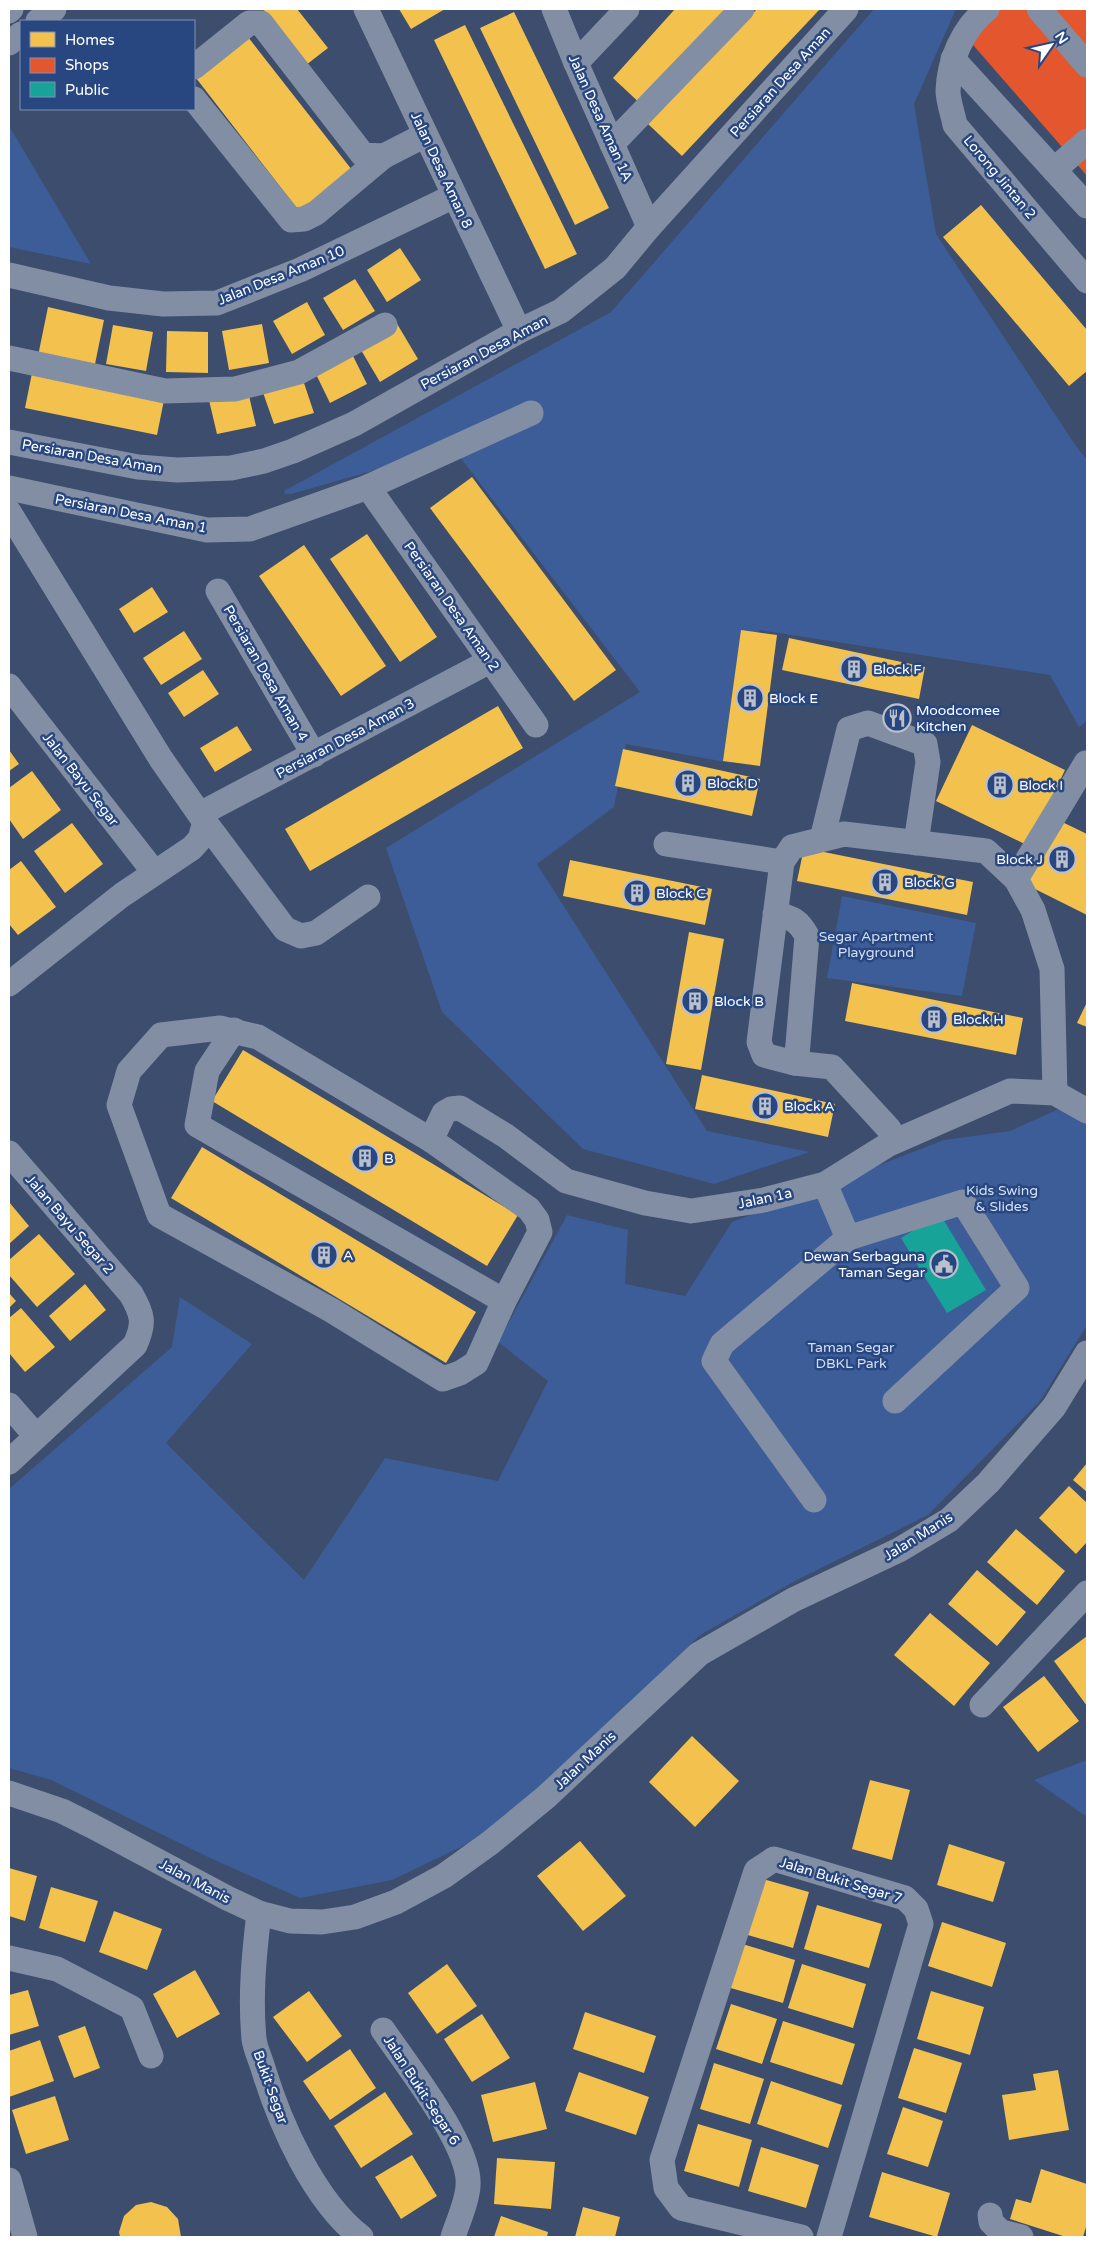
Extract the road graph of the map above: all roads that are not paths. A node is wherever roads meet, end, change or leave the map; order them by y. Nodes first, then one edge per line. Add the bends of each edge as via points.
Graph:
1 (366, 9) edge
2 (554, 9) edge
3 (627, 9) edge
4 (742, 9) edge
5 (846, 9) edge
6 (987, 9) edge
7 (1039, 9) edge
8 (20, 35) edge
9 (9, 43) edge
10 (953, 58) junction
11 (576, 63) junction
12 (1087, 65) edge
13 (195, 66) edge
14 (195, 100) edge
15 (425, 135) junction
16 (1087, 142) edge
17 (612, 144) junction
18 (384, 156) junction
19 (1054, 170) junction
20 (454, 196) junction
21 (1087, 206) edge
22 (649, 227) junction
23 (9, 275) edge
24 (1087, 281) edge
25 (386, 326) dead end
26 (519, 331) junction
27 (9, 358) edge
28 (531, 413) dead end
29 (9, 442) edge
30 (368, 487) junction
31 (9, 488) edge
32 (9, 512) edge
33 (218, 591) dead end
34 (490, 661) junction
35 (9, 686) edge
36 (536, 725) dead end
37 (314, 755) junction
38 (1082, 780) edge
39 (203, 818) junction
40 (822, 839) junction
41 (916, 842) junction
42 (666, 844) dead end
43 (782, 862) junction
44 (154, 872) junction
45 (1016, 879) junction
46 (368, 897) dead end
47 (775, 914) junction
48 (9, 984) edge
49 (234, 1030) junction
50 (794, 1063) junction
51 (1055, 1093) junction
52 (1087, 1111) edge
53 (890, 1129) dead end
54 (431, 1140) junction
55 (9, 1153) edge
56 (824, 1184) junction
57 (848, 1238) junction
58 (504, 1301) junction
59 (1087, 1353) edge
60 (894, 1401) dead end
61 (9, 1406) edge
62 (36, 1436) junction
63 (9, 1462) edge
64 (814, 1500) dead end
65 (1087, 1593) edge
66 (982, 1705) dead end
67 (9, 1793) edge
68 (259, 1913) junction
69 (9, 1958) edge
70 (383, 2030) dead end
71 (151, 2056) dead end
72 (9, 2180) edge
73 (990, 2215) dead end
74 (356, 2236) edge
75 (25, 2237) edge
76 (453, 2237) edge
77 (801, 2237) edge
78 (830, 2237) edge
79 (1021, 2237) edge

1 - 15 street, Jalan Desa Aman 8
2 - 11 street, Jalan Desa Aman 1A
3 - 11 street
4 - 17 street
5 - 22 street, Persiaran Desa Aman
6 - 10 street, Lorong Jintan 2 via 974,19
7 - 12 street
8 - 9 street
10 - 19 street
10 - 24 street, Lorong Jintan 2 via 948,92 955,125
11 - 17 street, Jalan Desa Aman 1A
13 - 18 street via 249,23 261,23 363,154
14 - 18 street via 292,220 316,213
15 - 18 street
15 - 20 street, Jalan Desa Aman 8
16 - 19 street
17 - 22 street, Jalan Desa Aman 1A
19 - 21 street
20 - 23 street, Jalan Desa Aman 10 via 300,270 217,303 162,304 109,298
20 - 26 street, Jalan Desa Aman 8
22 - 26 street, Persiaran Desa Aman via 615,268 562,312
25 - 27 street via 299,372 235,389 165,391
26 - 29 street, Persiaran Desa Aman via 354,424 264,461 231,468 177,470
28 - 30 street, Persiaran Desa Aman 1
30 - 31 street, Persiaran Desa Aman 1 via 250,529 207,530
30 - 34 street, Persiaran Desa Aman 2
32 - 39 street via 161,759
33 - 37 street, Persiaran Desa Aman 4
34 - 36 street, Persiaran Desa Aman 2
34 - 37 street, Persiaran Desa Aman 3
35 - 44 street, Jalan Bayu Segar
37 - 39 street, Persiaran Desa Aman 3
38 - 45 street
39 - 44 street via 200,839 192,848
39 - 46 street via 285,929 301,936 316,933
40 - 41 street via 844,834
40 - 41 street via 849,729 868,723 925,744 928,762
40 - 43 street via 792,847
41 - 45 street via 986,851
42 - 43 street
43 - 47 street
44 - 48 street
45 - 51 street via 1033,910 1052,969
47 - 50 street via 790,917 801,925 807,936
47 - 50 street via 759,1042 764,1055
49 - 54 street via 258,1037
49 - 58 street via 207,1071 197,1125
49 - 58 street via 220,1028 161,1035 128,1071 119,1105 159,1215 331,1310 443,1378 476,1363
50 - 53 street via 832,1067
51 - 52 street, Jalan 1a
51 - 56 street, Jalan 1a via 1010,1091 890,1144
54 - 56 street, Jalan 1a via 444,1114 460,1108 506,1136 566,1181 645,1203 692,1211 764,1200
54 - 58 street via 529,1209 537,1220 540,1232
55 - 62 street, Jalan Bayu Segar 2 via 131,1294 139,1307 143,1328 135,1345
56 - 57 street
57 - 60 street via 963,1202 1017,1288
57 - 64 street via 722,1344 714,1361
59 - 68 street, Jalan Manis via 1054,1407 988,1483 948,1520 898,1550 793,1600 699,1654 546,1797 490,1844 444,1876 396,1902 355,1917 290,1922
61 - 62 street
62 - 63 street, Jalan Bayu Segar 2
65 - 66 street
67 - 68 street, Jalan Manis via 62,1811
68 - 74 street, Bukit Segar via 251,1990 254,2041 272,2100 299,2156 324,2198
69 - 71 street via 57,1969 132,2008
70 - 76 street, Jalan Bukit Segar 6 via 454,2136 465,2161 468,2186
72 - 75 street
73 - 79 street via 991,2222 1001,2232
77 - 78 street, Jalan Bukit Segar 7 via 681,2208 666,2188 662,2160 756,1870 774,1859 904,1898 916,1909 921,1924

